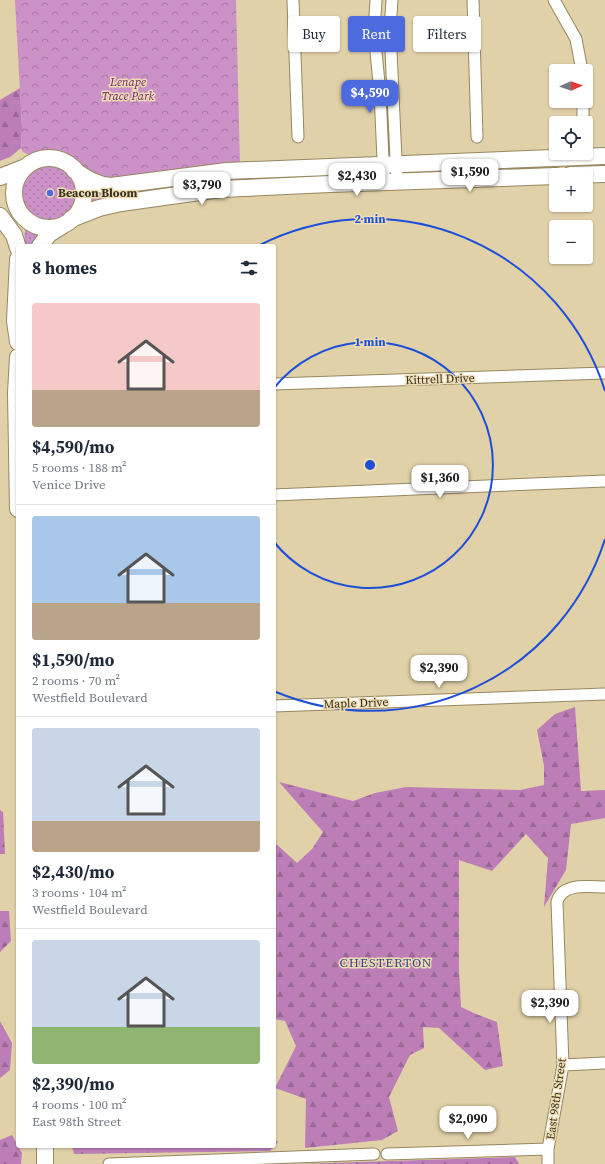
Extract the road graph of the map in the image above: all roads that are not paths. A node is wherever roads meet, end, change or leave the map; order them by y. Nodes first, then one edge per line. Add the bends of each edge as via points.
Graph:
1 (293, 0) edge
2 (376, 0) edge
3 (392, 0) edge
4 (472, 0) edge
5 (554, 0) edge
6 (581, 64) edge
7 (298, 137) dead end
8 (477, 137) dead end
9 (593, 155) edge
10 (605, 156) edge
11 (549, 157) edge
12 (389, 164) junction
13 (26, 167) junction
14 (74, 170) junction
15 (593, 174) edge
16 (605, 174) edge
17 (549, 176) edge
18 (0, 177) edge
19 (390, 181) junction
20 (0, 198) edge
21 (18, 209) junction
22 (0, 216) edge
23 (67, 222) junction
24 (17, 244) edge
25 (18, 244) edge
26 (42, 244) edge
27 (16, 300) edge
28 (16, 328) edge
29 (605, 373) edge
30 (276, 384) edge
31 (605, 481) edge
32 (276, 495) edge
33 (605, 694) edge
34 (276, 706) edge
35 (605, 887) edge
36 (605, 1063) edge
37 (562, 1065) junction
38 (45, 1148) edge
39 (548, 1149) junction
40 (374, 1154) dead end
41 (387, 1154) dead end
42 (45, 1164) edge
43 (110, 1164) edge
44 (548, 1164) edge

1 - 7 street
2 - 12 street via 374,32
3 - 12 street
4 - 8 street
5 - 6 street via 576,39
9 - 10 main road
11 - 12 main road
12 - 14 main road via 227,171 111,186 94,183
12 - 19 street
13 - 14 main road via 39,160 53,158 67,163
13 - 18 main road
13 - 21 main road via 15,185 14,196
14 - 23 main road via 82,182 83,198 80,207
15 - 16 main road
17 - 19 main road
19 - 23 main road via 208,191 121,203 99,208
20 - 21 main road
21 - 23 main road via 29,222 38,226 48,228
21 - 25 main road
22 - 24 main road via 14,235
23 - 26 main road via 49,234
27 - 28 main road
29 - 30 street, Kittrell Drive
31 - 32 street
33 - 34 street, Maple Drive
35 - 37 street, East 98th Street via 568,889 558,897
36 - 37 street
37 - 39 street, East 98th Street
38 - 42 main road
39 - 41 street
39 - 44 street, East 98th Street
40 - 43 street

